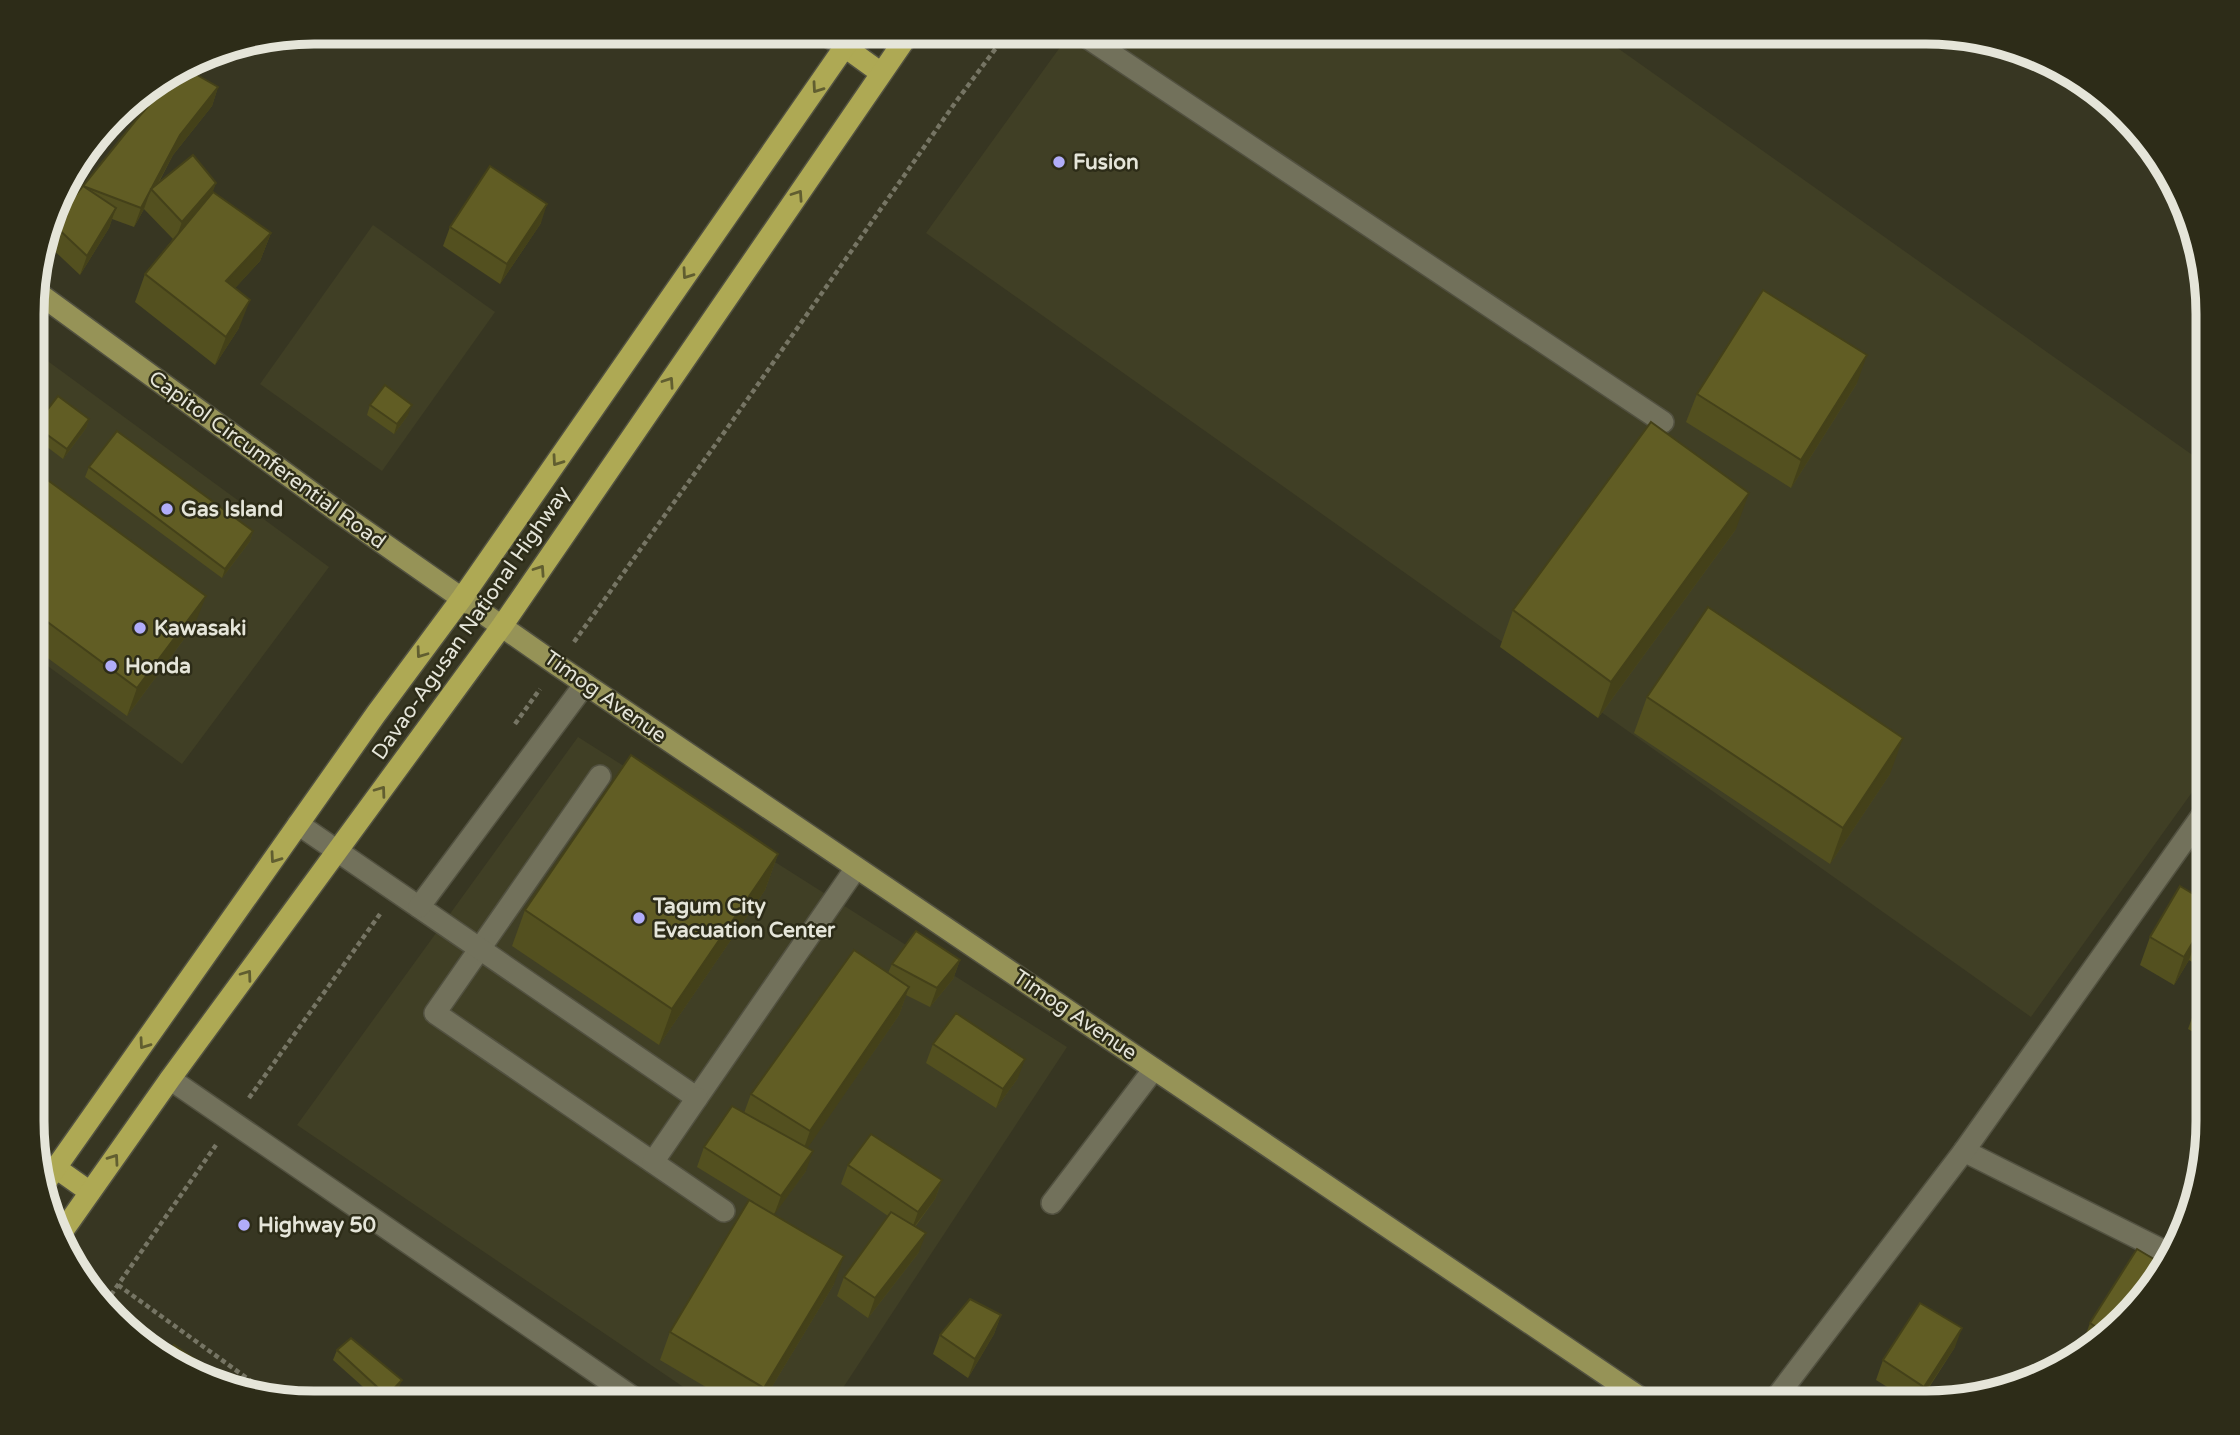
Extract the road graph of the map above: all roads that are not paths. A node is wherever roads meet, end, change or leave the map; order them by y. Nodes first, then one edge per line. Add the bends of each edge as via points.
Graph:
1 (847, 44) edge
2 (855, 44) edge
3 (902, 44) edge
4 (1097, 44) edge
5 (881, 73) junction
6 (44, 297) edge
7 (1663, 422) dead end
8 (462, 598) junction
9 (502, 626) junction
10 (585, 684) junction
11 (600, 776) dead end
12 (298, 824) junction
13 (2196, 824) edge
14 (337, 851) junction
15 (856, 868) junction
16 (419, 907) junction
17 (480, 949) junction
18 (1154, 1069) junction
19 (170, 1079) junction
20 (697, 1098) junction
21 (1964, 1151) junction
22 (653, 1162) junction
23 (56, 1168) junction
24 (50, 1177) edge
25 (90, 1192) junction
26 (1052, 1203) dead end
27 (724, 1211) dead end
28 (65, 1227) edge
29 (2163, 1250) edge
30 (625, 1391) edge
31 (1630, 1391) edge
32 (1781, 1391) edge

1 -> 8 highway, Davao-Agusan National Highway
2 - 5 highway
3 - 5 highway, Davao-Agusan National Highway
4 - 7 street
9 -> 5 highway, Davao-Agusan National Highway
6 - 8 main road, Capitol Circumferential Road
8 - 9 main road, Capitol Circumferential Road
8 -> 12 highway, Davao-Agusan National Highway
9 - 10 main road, Timog Avenue
14 -> 9 highway, Davao-Agusan National Highway
10 - 15 main road, Timog Avenue
10 - 16 street
11 - 17 street
12 - 14 street
12 -> 23 highway, Davao-Agusan National Highway
13 - 21 street
14 - 16 street
19 -> 14 highway, Davao-Agusan National Highway
15 - 18 main road, Timog Avenue
15 - 20 street
16 - 17 street
17 - 20 street
17 - 22 street via 435,1013
18 - 26 street
18 - 31 main road, Timog Avenue
25 -> 19 highway, Davao-Agusan National Highway
19 - 30 street
20 - 22 street
21 - 29 street
21 - 32 street
22 - 27 street
23 - 24 highway, Davao-Agusan National Highway
23 - 25 highway
25 - 28 highway, Davao-Agusan National Highway

